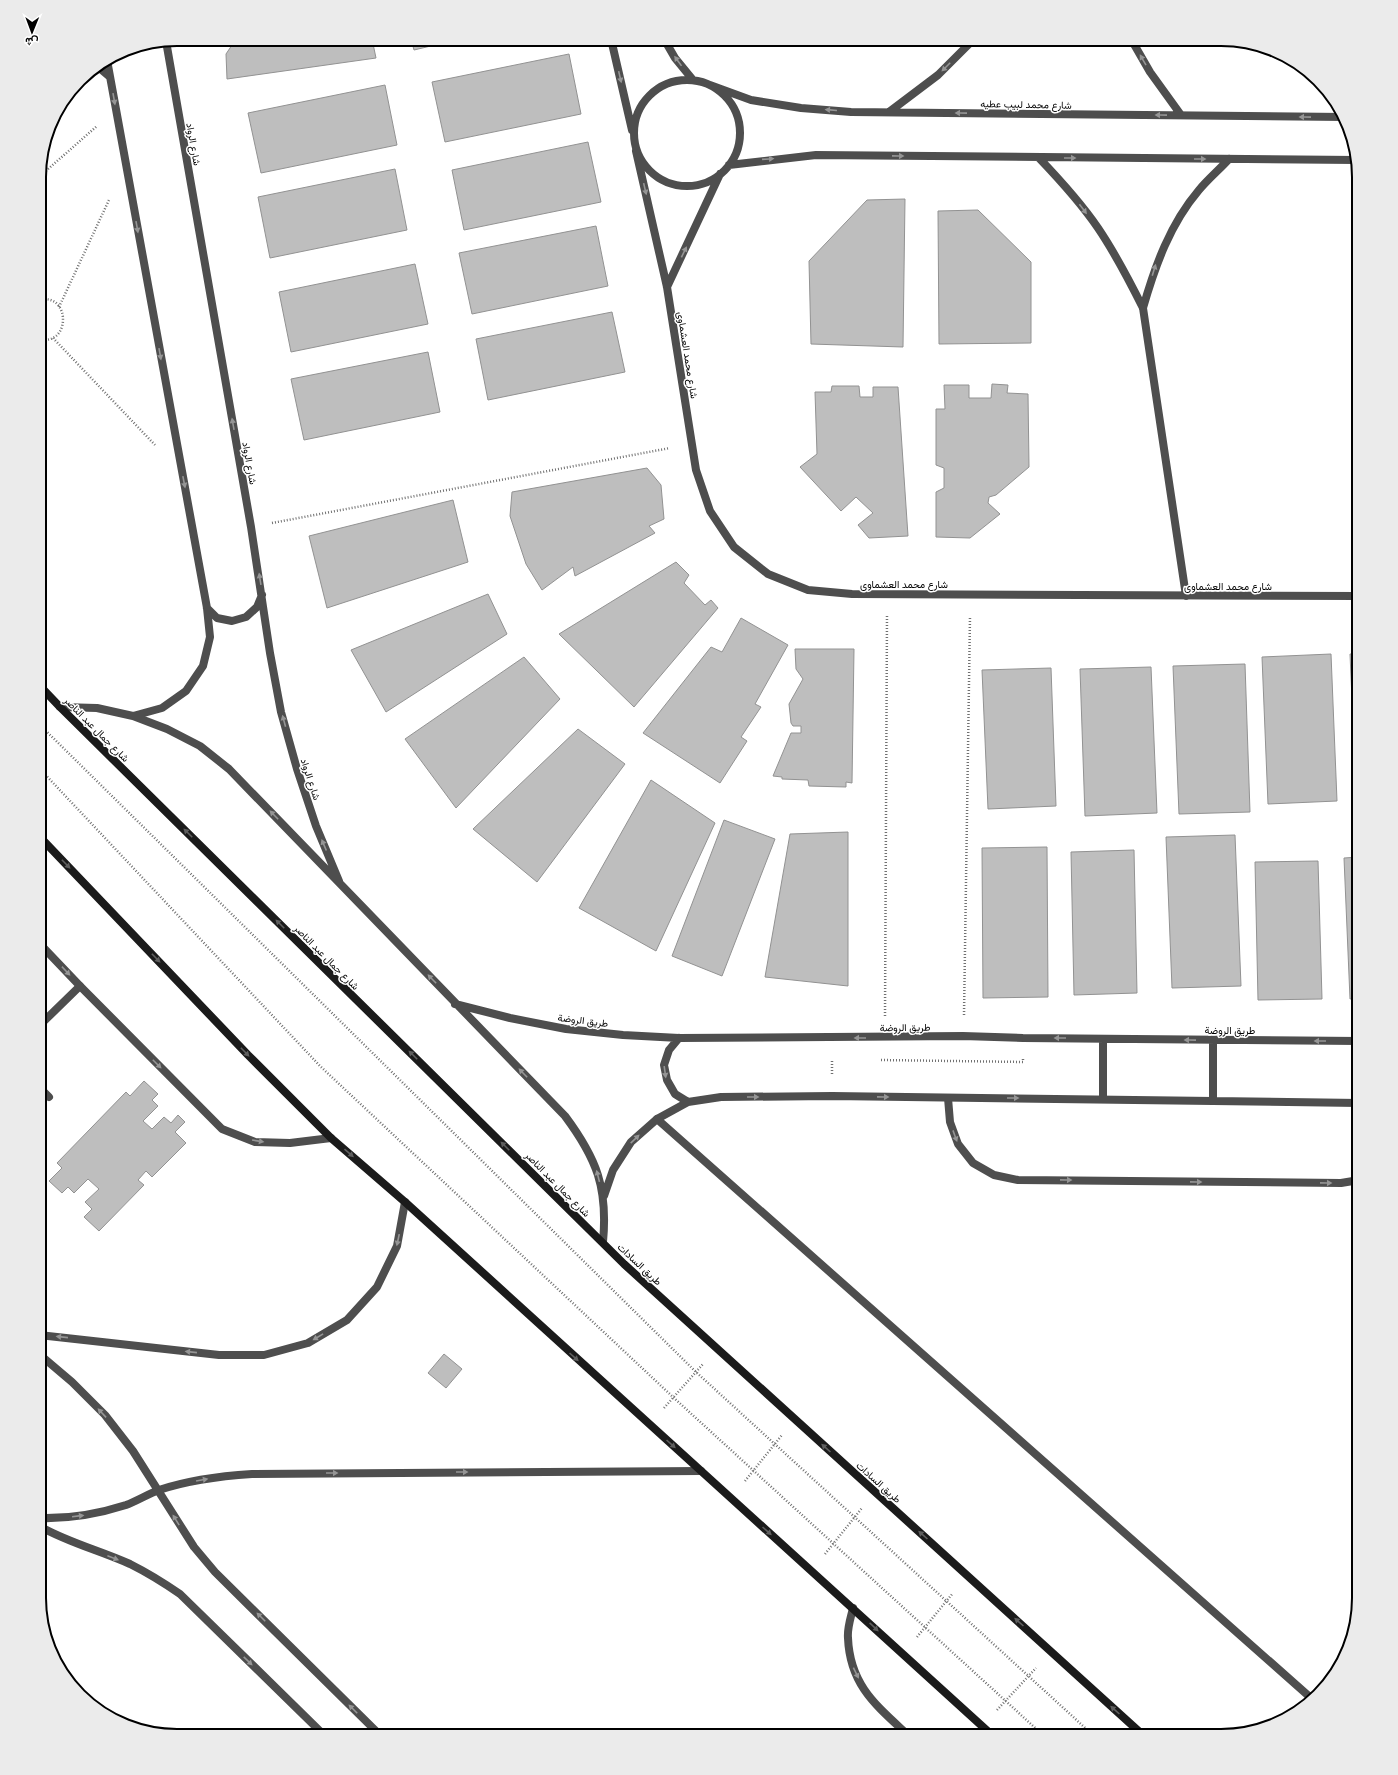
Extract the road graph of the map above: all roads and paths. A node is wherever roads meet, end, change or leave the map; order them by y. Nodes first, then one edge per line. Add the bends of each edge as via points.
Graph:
1 (167, 46) edge
2 (613, 46) edge
3 (668, 46) edge
4 (967, 46) edge
5 (1135, 46) edge
6 (108, 66) edge
7 (101, 70) edge
8 (110, 77) junction
9 (693, 80) junction
10 (710, 85) junction
11 (116, 110) junction
12 (889, 112) junction
13 (1180, 115) junction
14 (1338, 118) edge
15 (633, 134) junction
16 (636, 151) junction
17 (1039, 158) junction
18 (1229, 159) junction
19 (1351, 160) edge
20 (729, 164) junction
21 (126, 166) junction
22 (46, 171) edge
23 (720, 174) junction
24 (667, 287) junction
25 (46, 300) edge
26 (59, 307) junction
27 (1143, 308) junction
28 (53, 338) junction
29 (46, 340) edge
30 (692, 443) junction
31 (182, 473) junction
32 (251, 527) junction
33 (262, 594) junction
34 (888, 594) junction
35 (970, 594) junction
36 (1186, 596) junction
37 (1352, 596) edge
38 (207, 608) junction
39 (46, 692) edge
40 (60, 707) junction
41 (133, 716) junction
42 (46, 775) edge
43 (46, 843) edge
44 (339, 881) junction
45 (46, 950) edge
46 (80, 986) junction
47 (455, 1004) junction
48 (46, 1019) edge
49 (964, 1036) junction
50 (679, 1038) junction
51 (885, 1038) junction
52 (1023, 1038) junction
53 (1103, 1039) junction
54 (1213, 1040) junction
55 (1352, 1041) edge
56 (839, 1060) dead end
57 (879, 1060) dead end
58 (46, 1094) edge
59 (832, 1096) junction
60 (50, 1097) dead end
61 (948, 1098) junction
62 (1103, 1099) junction
63 (1213, 1101) junction
64 (688, 1102) junction
65 (1352, 1103) edge
66 (657, 1119) junction
67 (331, 1138) junction
68 (1352, 1181) edge
69 (604, 1197) junction
70 (405, 1202) junction
71 (603, 1242) junction
72 (46, 1336) edge
73 (717, 1349) junction
74 (46, 1360) edge
75 (674, 1398) junction
76 (795, 1420) junction
77 (650, 1425) junction
78 (753, 1470) junction
79 (701, 1471) junction
80 (159, 1490) junction
81 (875, 1492) junction
82 (730, 1498) junction
83 (46, 1518) edge
84 (46, 1530) edge
85 (833, 1544) junction
86 (812, 1571) junction
87 (968, 1576) junction
88 (853, 1608) junction
89 (925, 1628) junction
90 (1051, 1651) junction
91 (903, 1654) junction
92 (1309, 1696) edge
93 (1005, 1701) junction
94 (982, 1726) junction
95 (318, 1729) edge
96 (374, 1729) edge
97 (902, 1729) edge
98 (985, 1729) edge
99 (1036, 1729) edge
100 (1136, 1729) edge

32 -> 1 street, شارع الرواد
2 -> 15 street
9 -> 3 street
4 -> 12 street via 938,75
13 -> 5 street
6 - 8 street
7 - 8 street
8 -> 11 street
9 - 10 street
9 - 15 street via 675,81 658,88 645,100 636,116
12 -> 10 street, شارع محمد لبيب عطيه via 851,112 751,100
10 - 20 street via 723,94 733,106 739,120 740,136 737,151
11 - 21 street
11 - 22 path
13 -> 12 street, شارع محمد لبيب عطيه
14 -> 13 street, شارع محمد لبيب عطيه
15 - 16 street
16 - 23 street via 645,166 657,177 673,184 689,186 706,182
16 -> 24 street, شارع محمد العشماوى
17 -> 18 street
20 -> 17 street via 816,155
17 -> 27 street via 1098,228 1123,267
18 - 19 street
27 -> 18 street via 1155,266 1174,226 1198,190
20 - 23 street
21 - 26 path
21 -> 31 street
24 -> 23 street
24 - 30 street, شارع محمد العشماوى
25 - 26 path
26 - 28 path via 64,314 64,324
27 - 36 street
28 - 29 path
28 - 31 path
30 - 32 path
30 - 34 street, شارع محمد العشماوى via 696,470 710,511 734,547 768,574 808,590
31 -> 38 street
33 -> 32 street, شارع الرواد
33 - 38 street via 257,607 246,617 232,621 218,618
44 -> 33 street, شارع الرواد via 296,769 270,653
34 - 35 street, شارع محمد العشماوى
34 - 51 path
35 - 36 street, شارع محمد العشماوى
35 - 49 path
36 - 37 street, شارع محمد العشماوى
38 - 41 street via 210,637 203,666 186,691 162,708
39 - 40 main road, شارع جمال عبد الناصر
40 - 41 street via 97,708
71 -> 40 main road, شارع جمال عبد الناصر
44 -> 41 street via 229,769 200,746 168,728
42 - 75 path via 320,1066
43 -> 67 main road
47 -> 44 street
45 -> 46 street
46 - 48 street
46 -> 67 street via 222,1129 255,1142 290,1143
47 - 50 street, طريق الروضة via 566,1029
69 -> 47 street via 593,1161 583,1140 565,1116
49 - 51 street, طريق الروضة
49 - 52 street, طريق الروضة
51 -> 50 street, طريق الروضة
50 -> 64 street via 669,1050 664,1065 667,1080 675,1094
53 -> 52 street, طريق الروضة
52 - 57 path via 1023,1062
54 -> 53 street, طريق الروضة
53 - 62 street
55 -> 54 street, طريق الروضة
54 - 63 street
56 - 59 path via 831,1060
58 - 60 street
59 -> 61 street
64 -> 59 street via 721,1097
61 -> 62 street
61 -> 68 street via 950,1122 958,1144 973,1163 994,1175 1018,1180
62 - 63 street
63 - 65 street
64 - 66 street
69 -> 66 street via 613,1170 631,1142
66 - 92 street
67 -> 70 main road
69 - 71 street
70 -> 72 street via 397,1246 377,1287 346,1320 308,1344 264,1355 218,1355
70 -> 77 main road
71 - 73 main road, طريق السادات
73 - 75 path
73 - 76 main road, طريق السادات
80 -> 74 street via 133,1451 104,1415
75 - 77 path
75 - 78 path
76 - 78 path
81 -> 76 main road, طريق السادات
77 -> 79 main road
78 - 82 path
78 - 85 path
80 -> 79 street via 221,1476 252,1474
79 - 82 main road
83 -> 80 street via 94,1514 127,1505
96 -> 80 street via 215,1572 194,1547
81 - 85 path
87 -> 81 main road, طريق السادات
82 -> 86 main road
84 -> 95 street via 129,1564 180,1594
85 - 86 path
85 - 89 path
86 - 88 main road
87 - 89 path
90 -> 87 main road, طريق السادات
88 -> 91 main road
88 -> 97 street via 848,1637 852,1666 865,1692
89 - 91 path
89 - 93 path
90 - 93 path
100 -> 90 main road, طريق السادات
91 - 94 main road
93 - 94 path
93 - 99 path
94 - 98 main road

